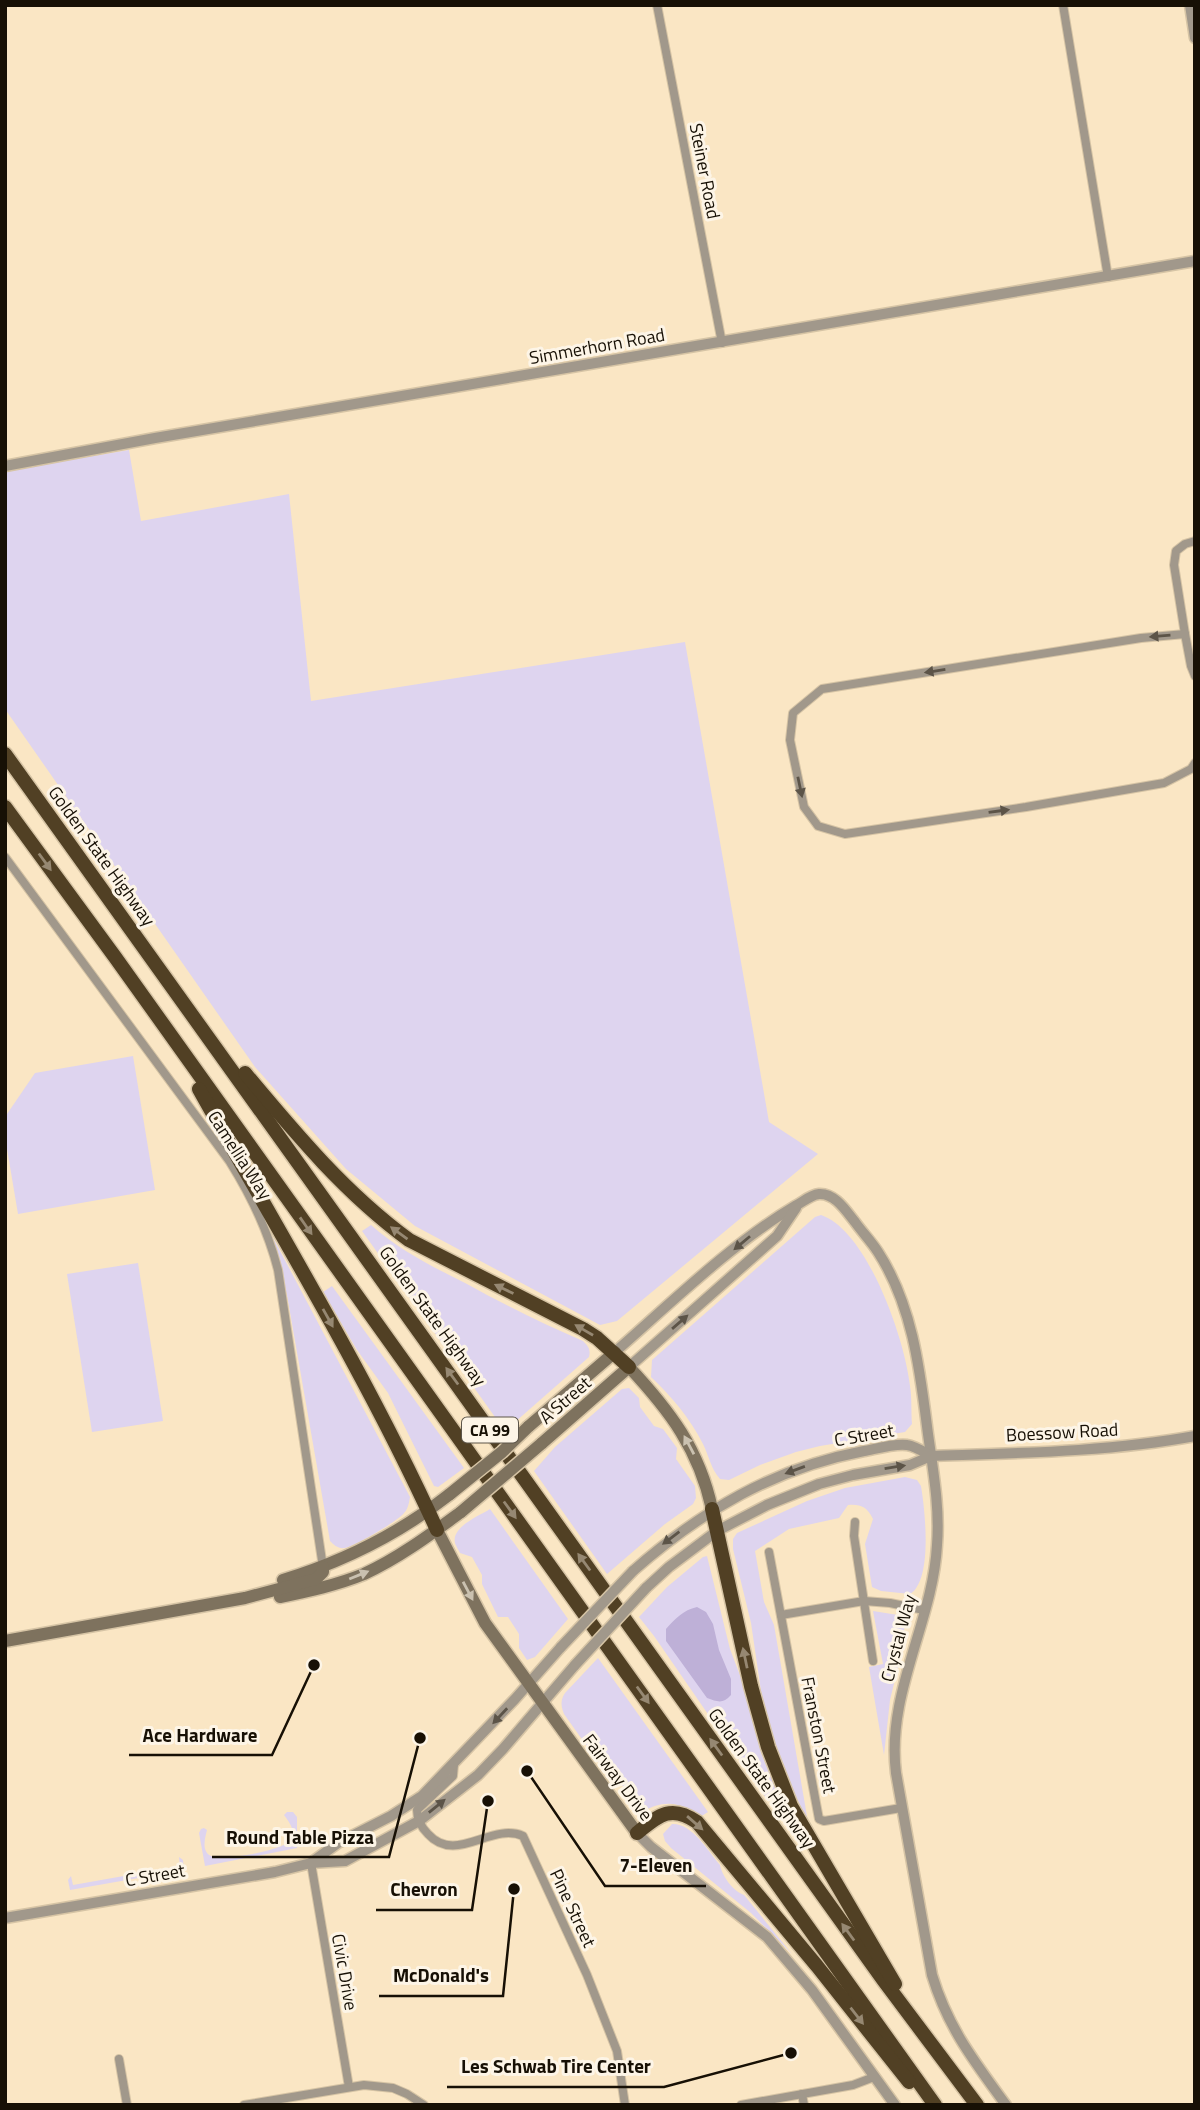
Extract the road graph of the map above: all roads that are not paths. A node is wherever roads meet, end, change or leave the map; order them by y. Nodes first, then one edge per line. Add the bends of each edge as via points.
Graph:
1 (657, 5) edge
2 (1063, 5) edge
3 (1190, 5) edge
4 (1195, 38) edge
5 (1195, 261) edge
6 (1108, 277) junction
7 (722, 343) junction
8 (5, 466) edge
9 (1195, 541) edge
10 (1185, 634) junction
11 (1195, 676) edge
12 (5, 754) edge
13 (1195, 763) edge
14 (5, 807) edge
15 (5, 857) edge
16 (170, 983) junction
17 (163, 1024) junction
18 (819, 1194) joint
19 (798, 1204) junction
20 (615, 1352) junction
21 (629, 1367) junction
22 (1195, 1436) edge
23 (931, 1456) junction
24 (712, 1509) junction
25 (429, 1511) junction
26 (855, 1522) dead end
27 (437, 1530) junction
28 (717, 1531) junction
29 (769, 1552) dead end
30 (323, 1567) junction
31 (245, 1598) junction
32 (864, 1601) junction
33 (924, 1610) junction
34 (780, 1615) junction
35 (5, 1641) edge
36 (873, 1661) dead end
37 (528, 1684) junction
38 (542, 1702) junction
39 (454, 1765) junction
40 (901, 1808) junction
41 (419, 1821) junction
42 (637, 1833) junction
43 (311, 1863) junction
44 (5, 1919) edge
45 (934, 2048) junction
46 (119, 2059) dead end
47 (874, 2077) junction
48 (349, 2087) junction
49 (802, 2094) junction
50 (127, 2105) edge
51 (244, 2105) edge
52 (424, 2105) edge
53 (625, 2105) edge
54 (741, 2105) edge
55 (804, 2105) edge
56 (895, 2105) edge
57 (928, 2105) edge
58 (935, 2105) edge
59 (977, 2105) edge
60 (1006, 2105) edge

1 - 7 street, Steiner Road
2 - 6 street
3 - 4 street
5 - 6 street, Simmerhorn Road
6 - 7 street, Simmerhorn Road
7 - 8 street, Simmerhorn Road
9 - 10 street via 1176,551 1174,565
10 - 11 street
10 -> 13 street via 822,688 793,713 790,740 804,807 818,826 845,834 1164,783
12 - 16 highway, Golden State Highway / CA 99
14 -> 17 highway, CA 99
15 - 30 street, Camellia Way via 230,1162 256,1205 278,1270
20 -> 16 highway via 583,1329 410,1240 384,1221 304,1144
45 -> 16 highway, Golden State Highway / CA 99
17 -> 25 highway via 361,1378
17 -> 58 highway, CA 99
18 - 19 street, A Street
18 - 23 street, Crystal Way via 839,1204 864,1234 903,1302 917,1355
19 -> 20 street, A Street via 769,1221
21 -> 19 street, A Street via 777,1236
20 - 21 highway
20 - 25 main road, A Street, bridge
24 -> 21 main road via 689,1444 658,1398
21 - 27 main road, A Street, bridge
22 - 23 street, Boessow Road via 1106,1448
23 -> 24 street, C Street via 907,1444 828,1459
28 -> 23 street, C Street via 795,1492
23 - 33 street, Crystal Way via 937,1544
24 - 28 highway
24 -> 37 street, C Street, bridge via 633,1570
25 - 27 highway
25 - 30 main road, A Street via 369,1547
26 - 32 street, Crystal Way
31 -> 27 main road, A Street via 272,1599 332,1586 385,1564
27 -> 37 main road, Fairway Drive via 485,1623
28 - 38 street, C Street, bridge via 646,1588
45 -> 28 highway via 791,1806 751,1686
29 - 34 street, Franston Street
30 - 31 main road, A Street via 269,1584
31 - 35 main road, A Street
32 - 33 street
32 - 34 street
32 - 36 street, Crystal Way
33 - 40 street, Crystal Way via 901,1694 894,1741
34 - 40 street, Franston Street via 819,1819
37 - 38 main road, Fairway Drive
37 -> 39 street, C Street
41 -> 38 street, C Street via 478,1775
38 - 42 main road, Fairway Drive
39 - 41 street via 453,1776 417,1810
39 - 43 street, C Street via 422,1796
40 - 60 street, Crystal Way via 938,1996 954,2030
41 - 43 street, C Street via 345,1861
41 - 53 street, Pine Street via 432,1838 450,1846 509,1832 523,1836 617,2051
42 - 47 street, Fairway Drive via 767,1937 812,1990
42 -> 57 highway via 667,1813 677,1812 697,1822
43 - 44 street, C Street
43 - 48 street, Civic Drive
45 - 59 highway, Golden State Highway / CA 99
46 - 50 street
47 - 49 street
47 - 56 street, Fairway Drive
48 - 51 street
48 - 52 street via 393,2088
49 - 54 street
49 - 55 street

